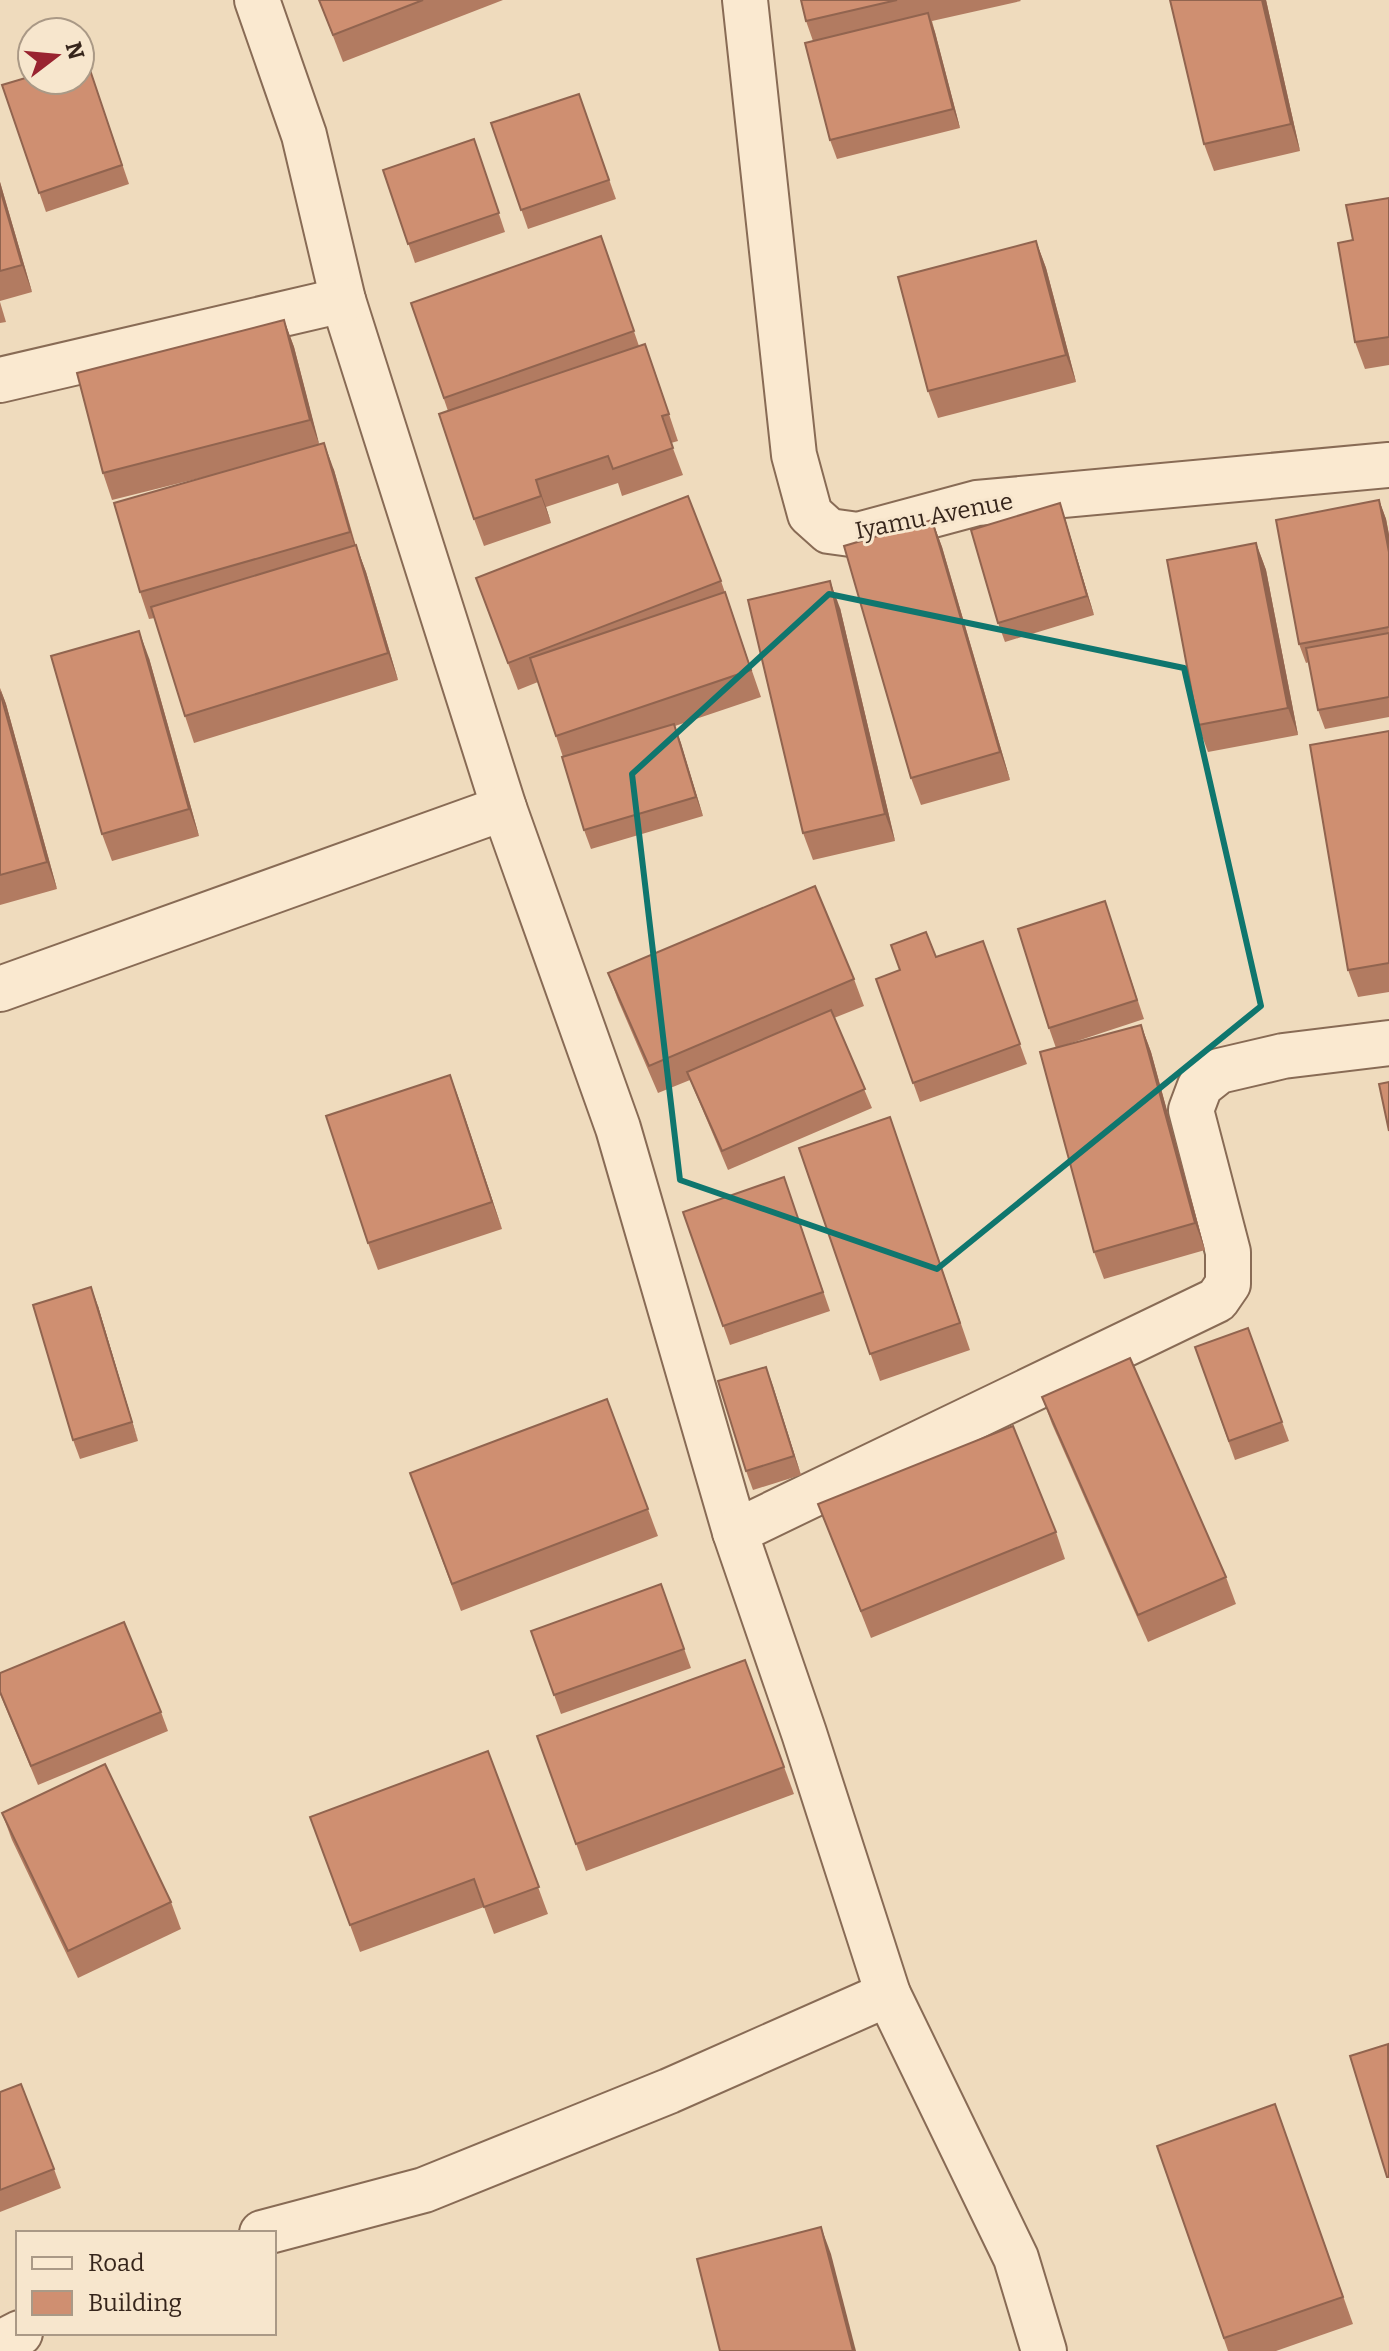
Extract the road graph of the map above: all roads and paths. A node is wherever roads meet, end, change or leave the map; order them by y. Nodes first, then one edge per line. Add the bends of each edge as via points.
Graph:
1 (257, 0) edge
2 (745, 0) edge
3 (343, 300) junction
4 (0, 380) edge
5 (1389, 465) edge
6 (504, 808) junction
7 (0, 989) edge
8 (1389, 1043) edge
9 (735, 1532) junction
10 (888, 1994) junction
11 (270, 2231) edge
12 (1044, 2351) edge

1 - 3 street via 304,135
2 - 5 street, Iyamu Avenue via 794,455 810,514 829,531 858,535 977,503
3 - 4 street
3 - 6 street
6 - 7 street
6 - 9 street via 618,1128
8 - 9 street via 1283,1056 1219,1071 1200,1086 1191,1110 1228,1252 1228,1284 1217,1300
9 - 10 street
10 - 11 street via 669,2091 424,2190
10 - 12 street via 1016,2258

